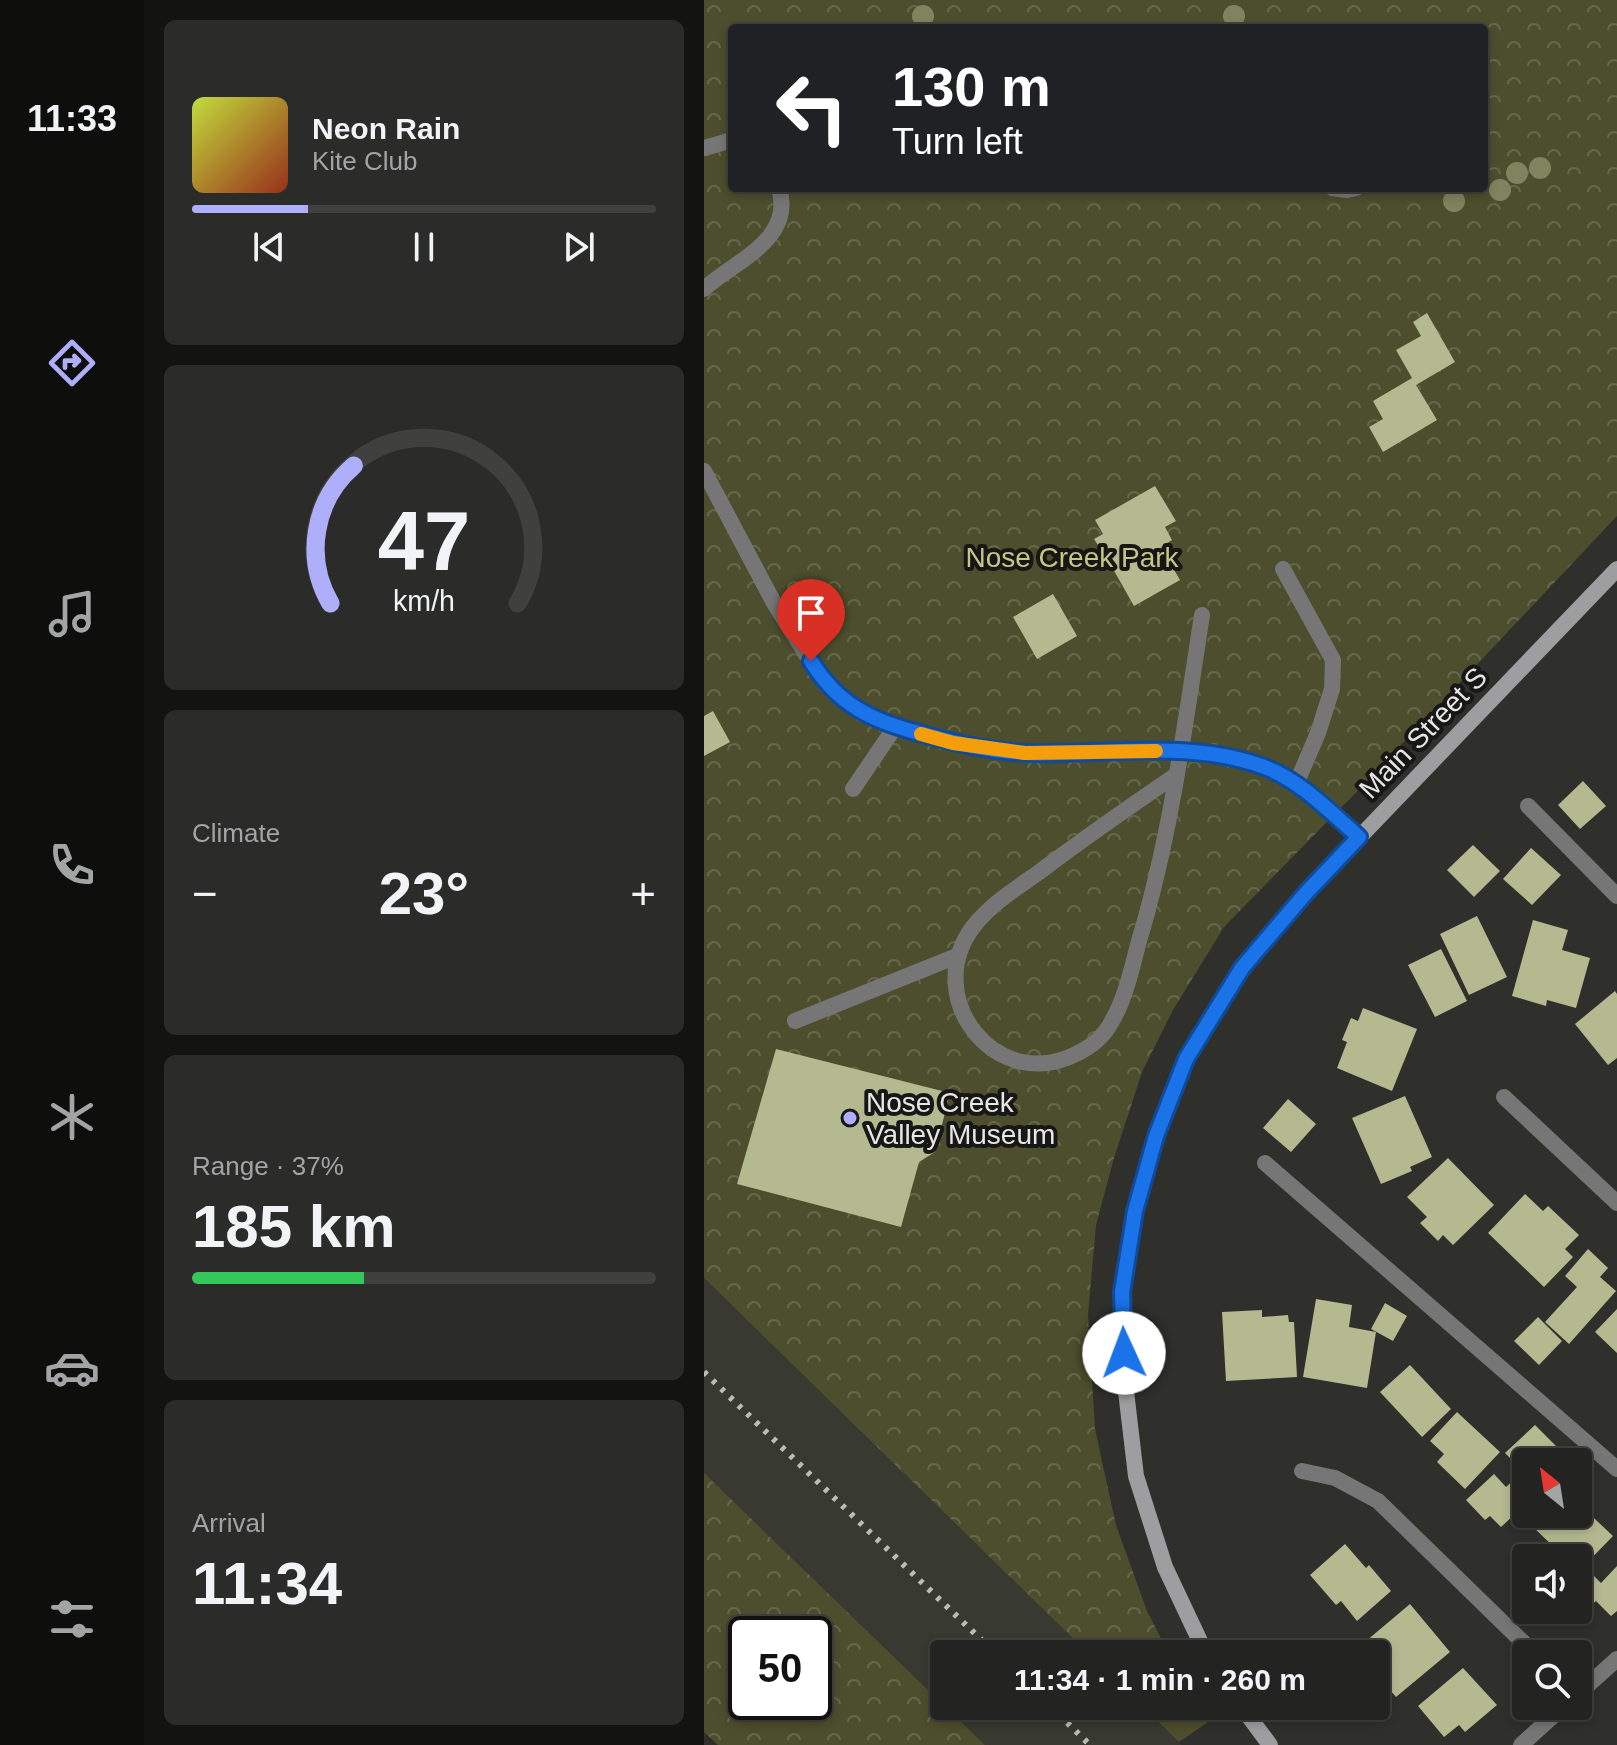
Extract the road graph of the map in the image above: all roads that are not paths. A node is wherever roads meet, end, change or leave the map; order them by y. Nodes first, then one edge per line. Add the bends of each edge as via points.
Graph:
1 (728, 141) edge
2 (704, 148) edge
3 (780, 192) edge
4 (704, 289) edge
5 (704, 471) edge
6 (1283, 569) dead end
7 (1617, 569) edge
8 (1202, 615) dead end
9 (895, 727) junction
10 (1181, 751) junction
11 (1176, 775) junction
12 (1296, 784) junction
13 (853, 789) dead end
14 (1528, 806) dead end
15 (1359, 837) junction
16 (1617, 896) edge
17 (957, 956) junction
18 (795, 1021) dead end
19 (1504, 1097) dead end
20 (1265, 1163) dead end
21 (1617, 1203) edge
22 (1617, 1469) edge
23 (1302, 1471) dead end
24 (1199, 1640) edge
25 (1521, 1640) edge
26 (1617, 1659) edge
27 (1592, 1681) edge
28 (1251, 1720) edge
29 (1549, 1720) edge
30 (1270, 1745) edge
31 (1521, 1745) edge

1 - 2 street
3 - 4 street via 776,228 763,245
5 - 9 street via 766,590 825,684 861,713
6 - 12 street via 1333,660 1332,689
7 - 15 main road, Main Street S
8 - 10 street
9 - 10 street via 953,743 1025,753
9 - 13 street
10 - 11 street
10 - 12 street via 1268,768
11 - 17 street via 994,905
11 - 17 street via 1158,880 1126,986 1112,1022 1093,1045 1045,1064 1017,1062 991,1050 968,1024 959,1000
12 - 15 street
14 - 16 street
15 - 24 main road, Main Street S via 1242,968 1186,1059 1135,1211 1122,1292 1136,1476 1165,1567
17 - 18 street
19 - 21 street
20 - 22 street
23 - 25 street via 1335,1478 1378,1501
26 - 27 street
28 - 30 main road
29 - 31 street

